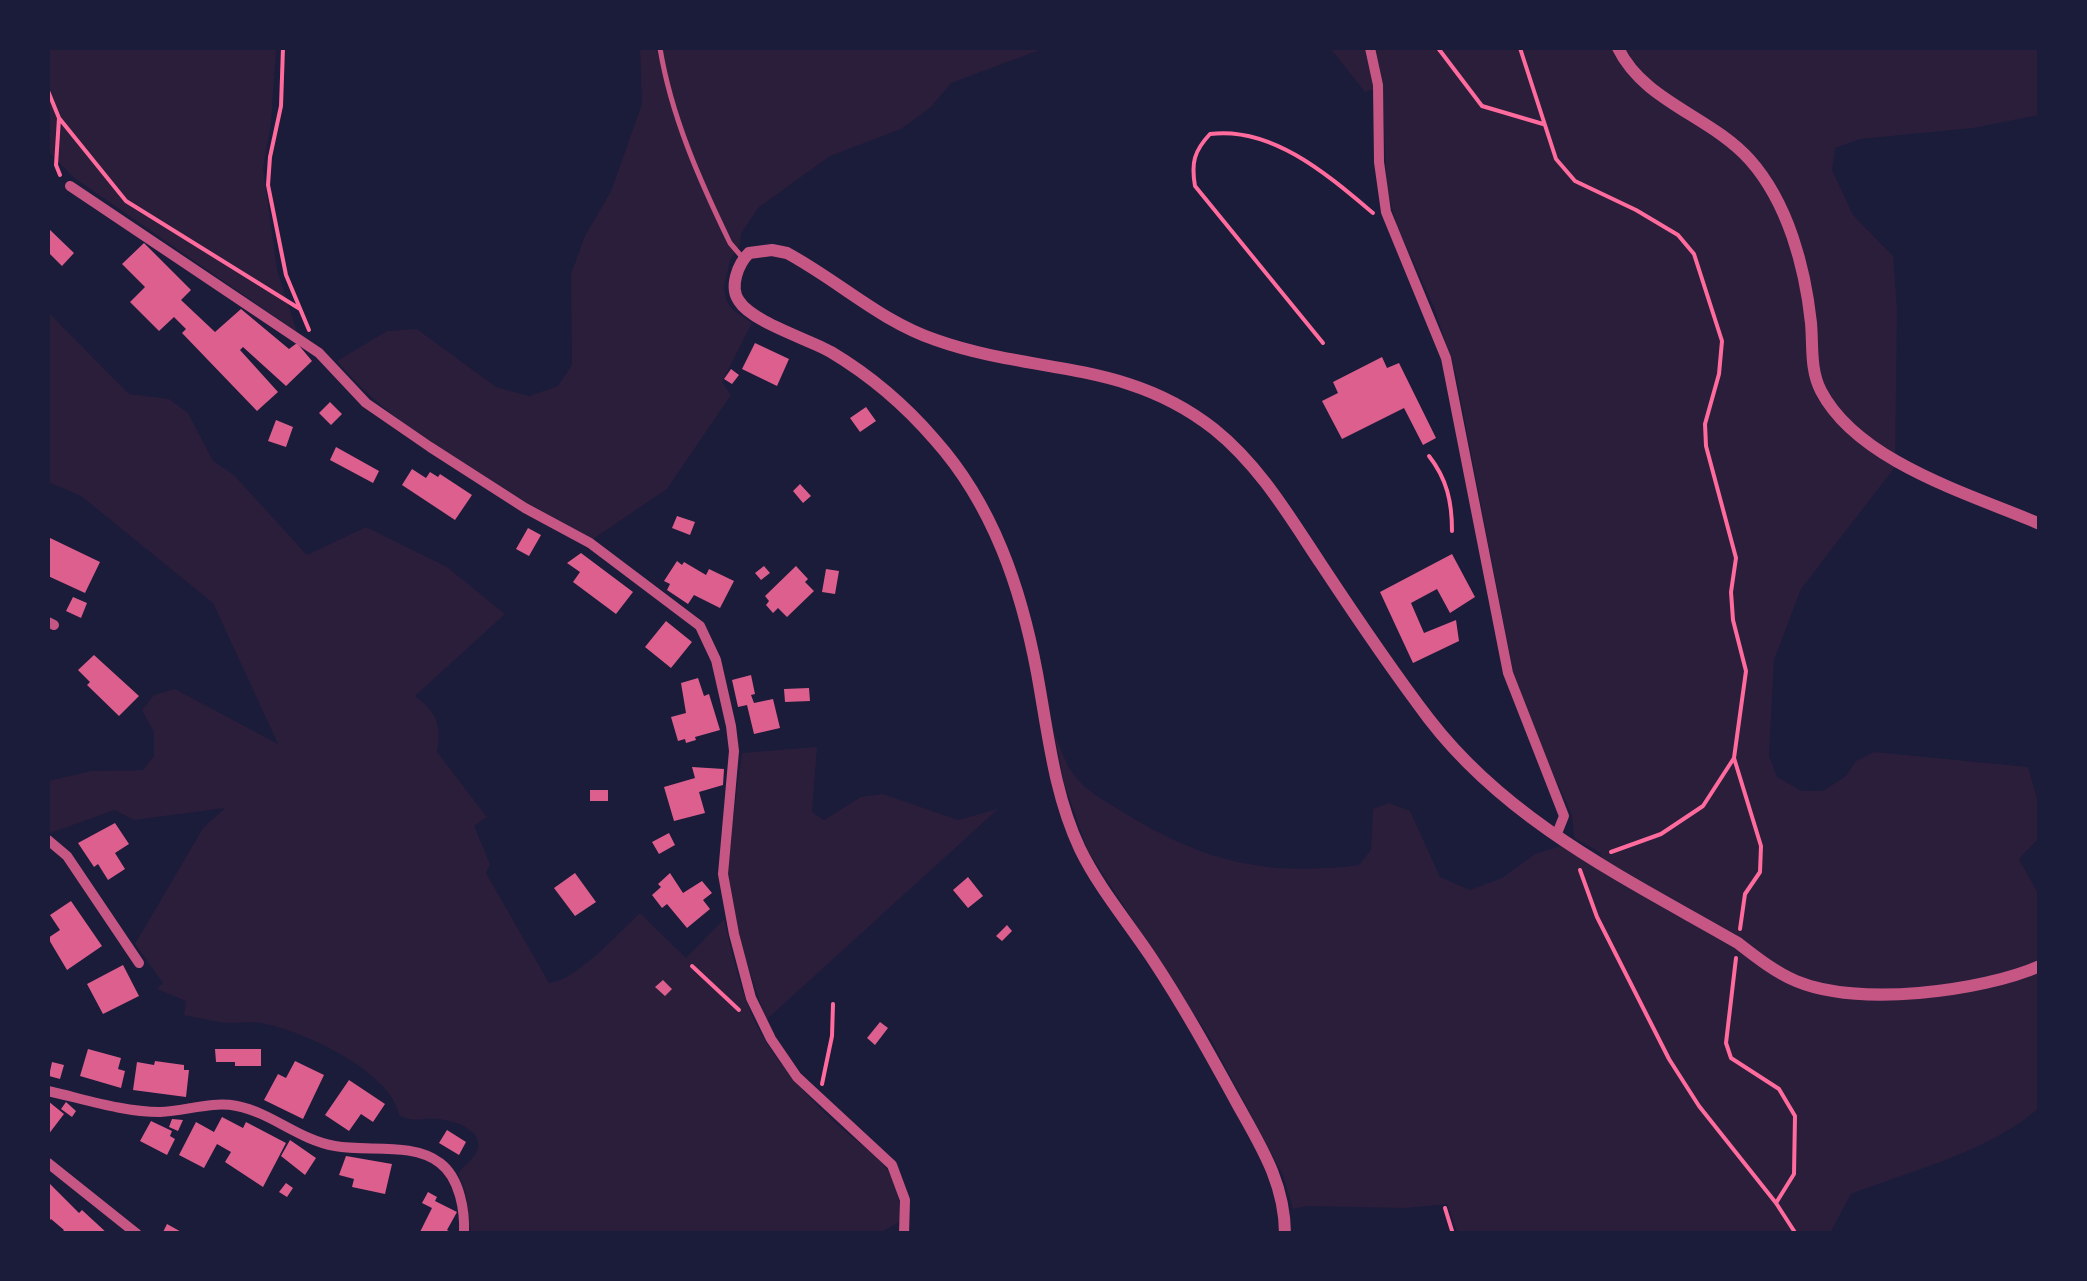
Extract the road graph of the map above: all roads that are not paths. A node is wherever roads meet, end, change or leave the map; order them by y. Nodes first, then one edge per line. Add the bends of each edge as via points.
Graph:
1 (660, 48) edge
2 (1370, 48) edge
3 (1618, 48) edge
4 (70, 186) road end
5 (744, 258) junction
6 (2040, 524) edge
7 (1556, 836) junction
8 (48, 840) edge
9 (139, 963) dead end
10 (2040, 966) edge
11 (48, 1091) edge
12 (48, 1162) edge
13 (137, 1234) edge
14 (464, 1234) edge
15 (904, 1234) edge
16 (1285, 1234) edge

1 - 5 lane via 682,132 730,243
2 - 7 street via 1382,190 1446,358 1508,673 1564,816
3 - 6 street via 1640,79 1750,161 1776,198 1803,277 1820,390 1840,417 1898,462
4 - 15 street via 319,353 366,403 430,448 590,543 700,626 727,700 734,751 724,852 727,900 751,998 797,1077 892,1165 904,1190
5 - 7 street via 757,250 787,254 905,328 973,351 1124,380 1211,427 1258,472 1430,721 1488,786
5 - 16 street via 735,282 739,303 887,391 938,443 980,503 1020,596 1073,833 1265,1153 1283,1201
7 - 10 street via 1798,982 1874,993 1960,988
8 - 9 street via 68,856
11 - 14 street via 160,1112 231,1104 322,1144 433,1158 454,1181
12 - 13 street

